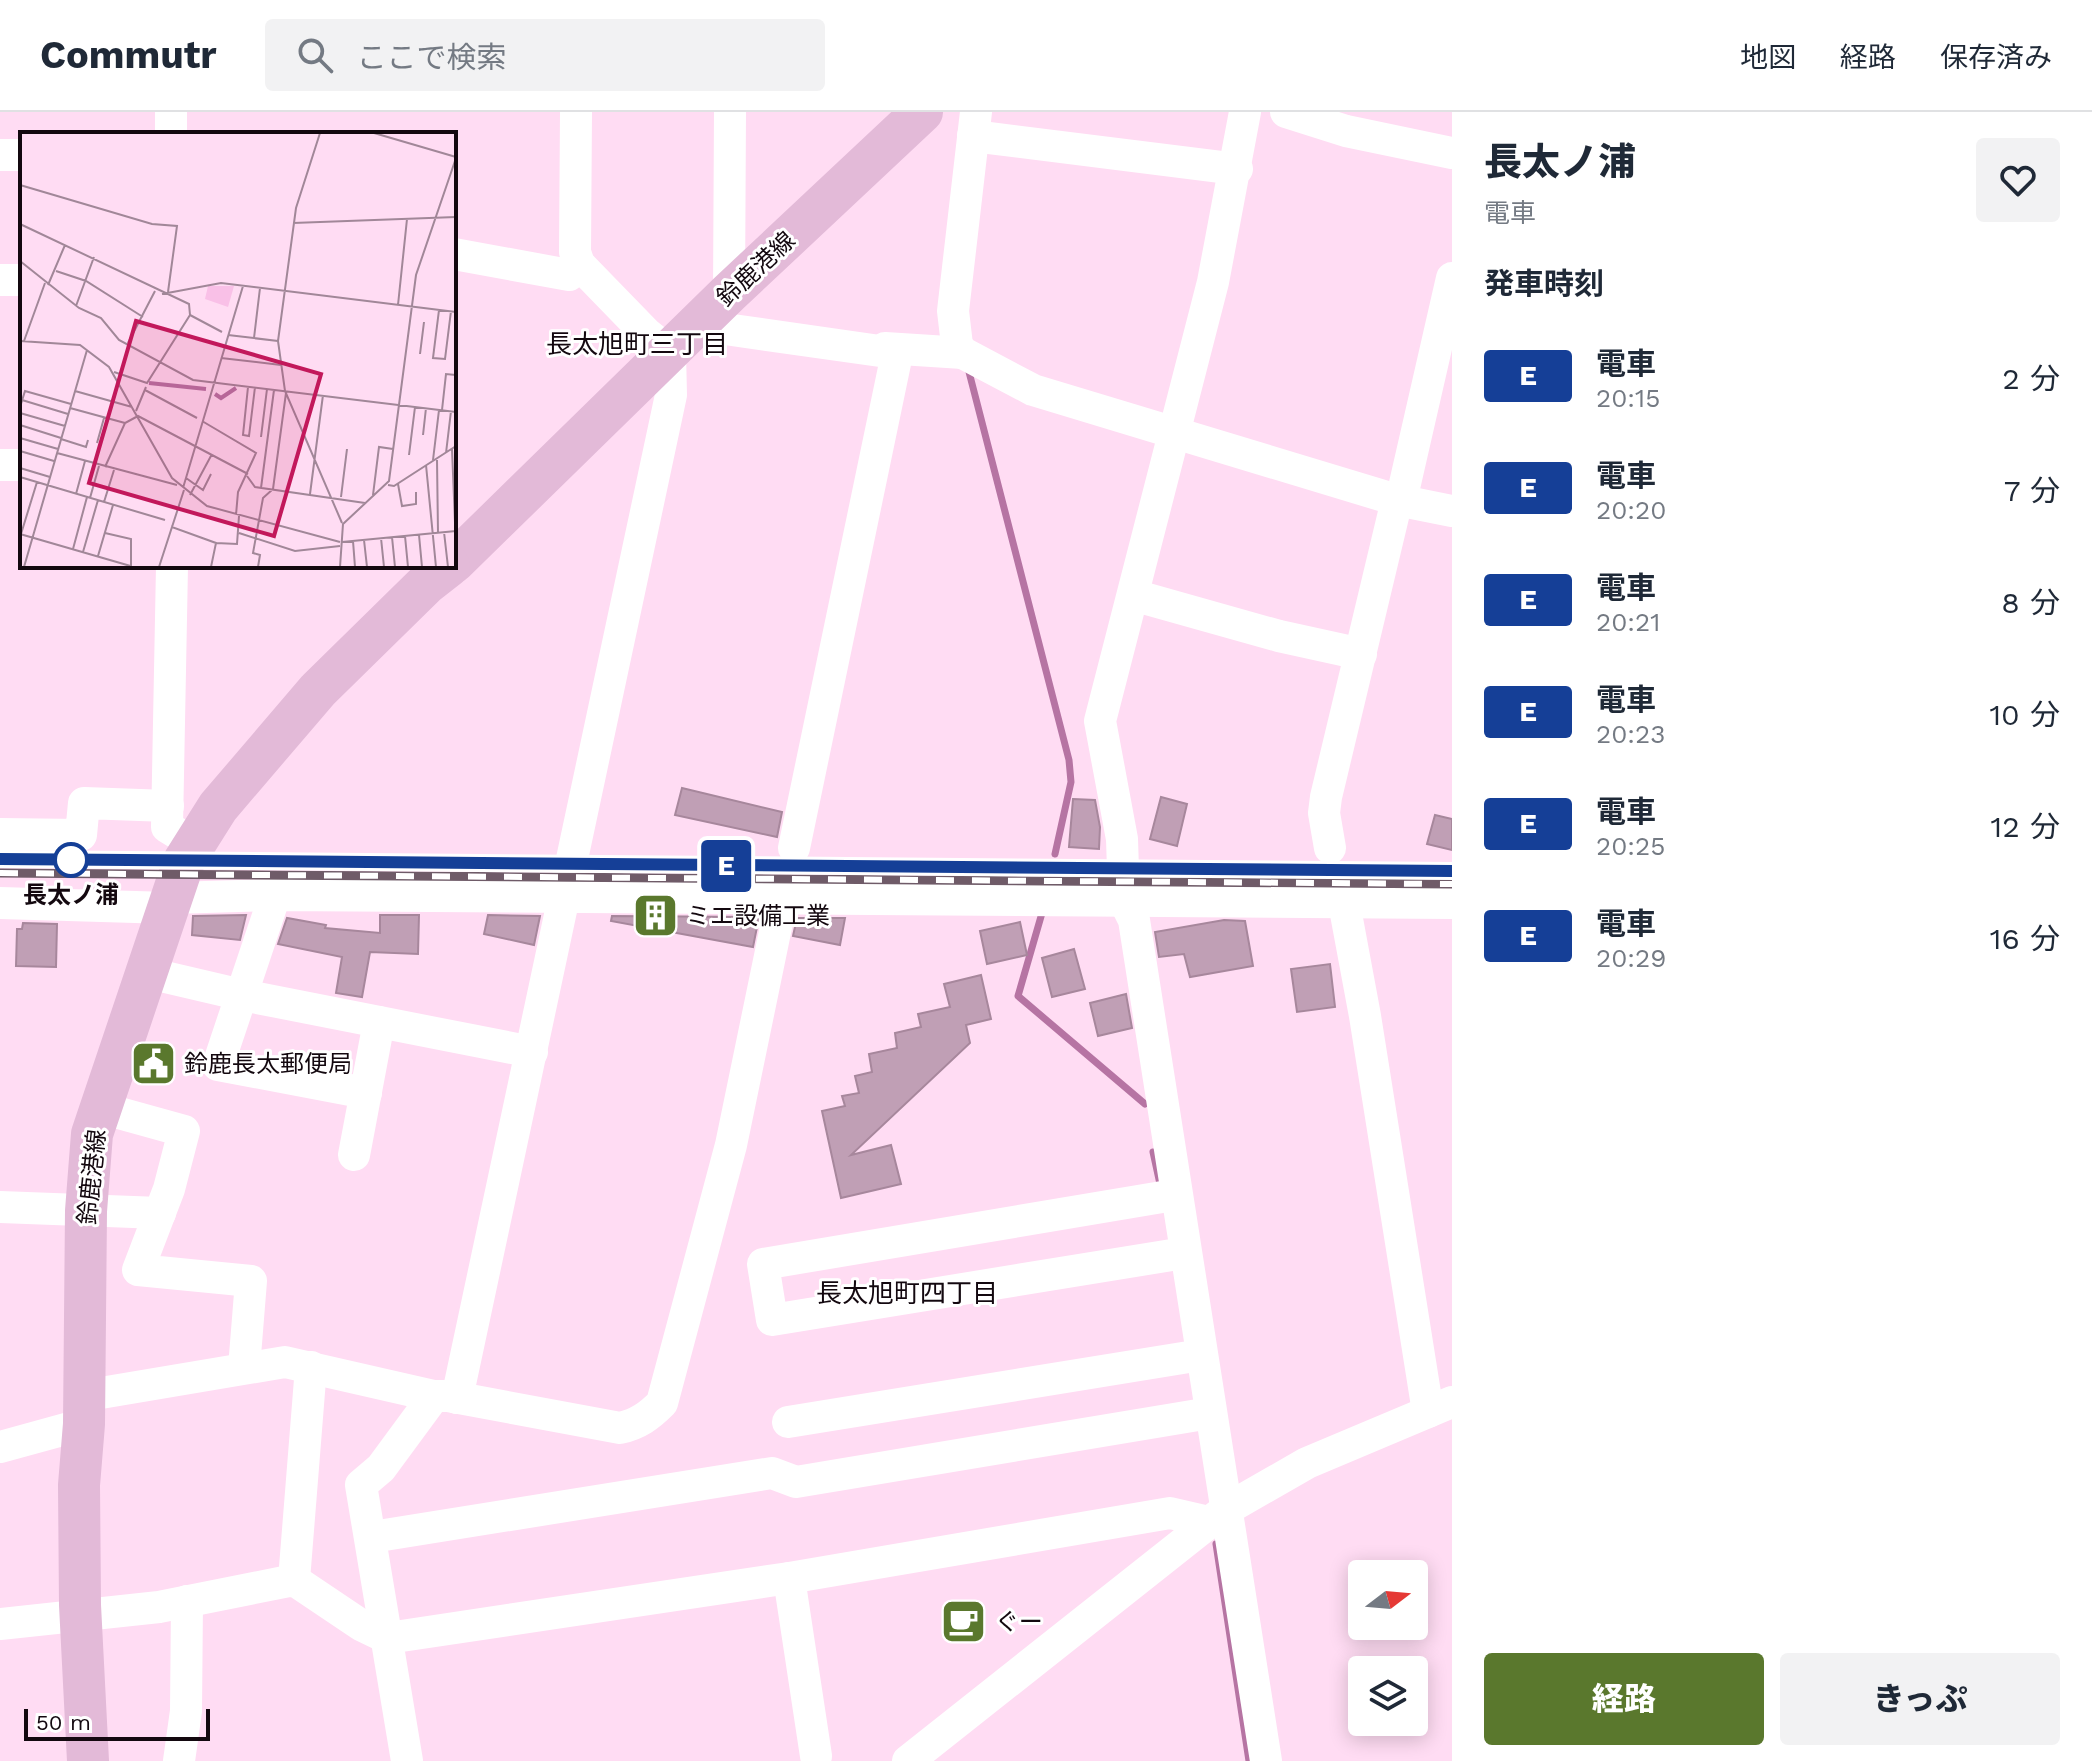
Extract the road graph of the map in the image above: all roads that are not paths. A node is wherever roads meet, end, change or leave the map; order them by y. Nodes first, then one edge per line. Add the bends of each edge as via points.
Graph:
1 (576, 112) edge
2 (730, 112) edge
3 (922, 112) edge
4 (1245, 112) edge
5 (1286, 112) edge
6 (975, 124) edge
7 (1452, 153) edge
8 (1237, 169) junction
9 (456, 254) edge
10 (579, 264) junction
11 (1452, 278) edge
12 (729, 293) junction
13 (684, 338) junction
14 (898, 349) junction
15 (963, 353) junction
16 (1171, 433) junction
17 (1399, 500) junction
18 (1452, 511) edge
19 (456, 560) edge
20 (172, 568) edge
21 (446, 568) edge
22 (1133, 595) junction
23 (1361, 654) junction
24 (168, 806) junction
25 (0, 834) edge
26 (195, 844) junction
27 (794, 848) dead end
28 (1330, 848) dead end
29 (275, 895) junction
30 (565, 897) junction
31 (782, 898) junction
32 (1124, 900) junction
33 (0, 903) edge
34 (170, 903) junction
35 (1344, 903) junction
36 (1452, 903) edge
37 (148, 973) junction
38 (242, 995) junction
39 (379, 1022) junction
40 (532, 1052) junction
41 (366, 1093) junction
42 (101, 1108) junction
43 (354, 1155) dead end
44 (1174, 1195) junction
45 (0, 1207) edge
46 (86, 1211) junction
47 (160, 1213) junction
48 (1184, 1253) junction
49 (1201, 1355) junction
50 (311, 1367) junction
51 (244, 1368) junction
52 (446, 1397) junction
53 (1440, 1407) edge
54 (84, 1410) junction
55 (1210, 1413) junction
56 (788, 1422) dead end
57 (0, 1447) edge
58 (1217, 1516) junction
59 (372, 1537) junction
60 (789, 1578) junction
61 (294, 1580) junction
62 (187, 1601) junction
63 (81, 1618) junction
64 (0, 1624) edge
65 (388, 1638) junction
66 (816, 1756) dead end
67 (88, 1761) edge
68 (179, 1761) edge
69 (407, 1761) edge
70 (908, 1761) edge
71 (1266, 1761) edge

1 - 10 street
2 - 12 street
3 - 12 main road, 鈴鹿港線
4 - 8 street
5 - 7 street via 1346,131
6 - 8 street
6 - 15 street via 953,311
8 - 16 street via 1213,282
9 - 10 street via 569,275
10 - 13 street via 646,333
11 - 17 street
12 - 13 main road, 鈴鹿港線
13 - 14 street
13 - 19 main road, 鈴鹿港線
13 - 30 street
14 - 15 street
14 - 27 street
15 - 16 street via 1033,390
16 - 17 street
16 - 22 street
17 - 18 street
17 - 23 street
20 - 24 street
21 - 26 main road, 鈴鹿港線 via 274,737
22 - 23 street
22 - 32 street via 1100,721 1122,839
23 - 28 street via 1326,797
24 - 25 street via 84,803 81,835
24 - 26 street via 167,827
26 - 34 main road, 鈴鹿港線
29 - 30 street
29 - 34 street
29 - 38 street
30 - 31 street
30 - 40 street
31 - 32 street
31 - 52 street via 731,1145 662,1403 634,1425 620,1428
32 - 35 street
32 - 44 street via 1134,920
33 - 34 street
34 - 37 main road, 鈴鹿港線
35 - 36 street
35 - 53 street
37 - 38 street
37 - 42 main road, 鈴鹿港線
38 - 39 street
38 - 41 street via 218,1065
39 - 40 street
39 - 41 street
40 - 52 street
41 - 43 street
42 - 46 main road, 鈴鹿港線 via 92,1134
42 - 47 street via 184,1131
44 - 48 street
44 - 48 street via 763,1264 772,1320
45 - 46 street
46 - 47 street
46 - 54 main road, 鈴鹿港線
47 - 51 street via 138,1270 251,1281
48 - 49 street
49 - 55 street
49 - 56 street
50 - 51 street via 285,1362
50 - 52 street
50 - 61 street
51 - 54 street
52 - 59 street via 361,1485
53 - 58 street via 1307,1463
54 - 57 street
54 - 63 main road, 鈴鹿港線
55 - 58 street
55 - 59 street via 796,1482 772,1473
58 - 60 street via 1170,1513
58 - 70 street
58 - 71 street
59 - 65 street
60 - 65 street
60 - 66 street
61 - 62 street
61 - 65 street
62 - 63 street
62 - 68 street via 186,1711
63 - 64 street
63 - 67 main road, 鈴鹿港線
65 - 69 street

